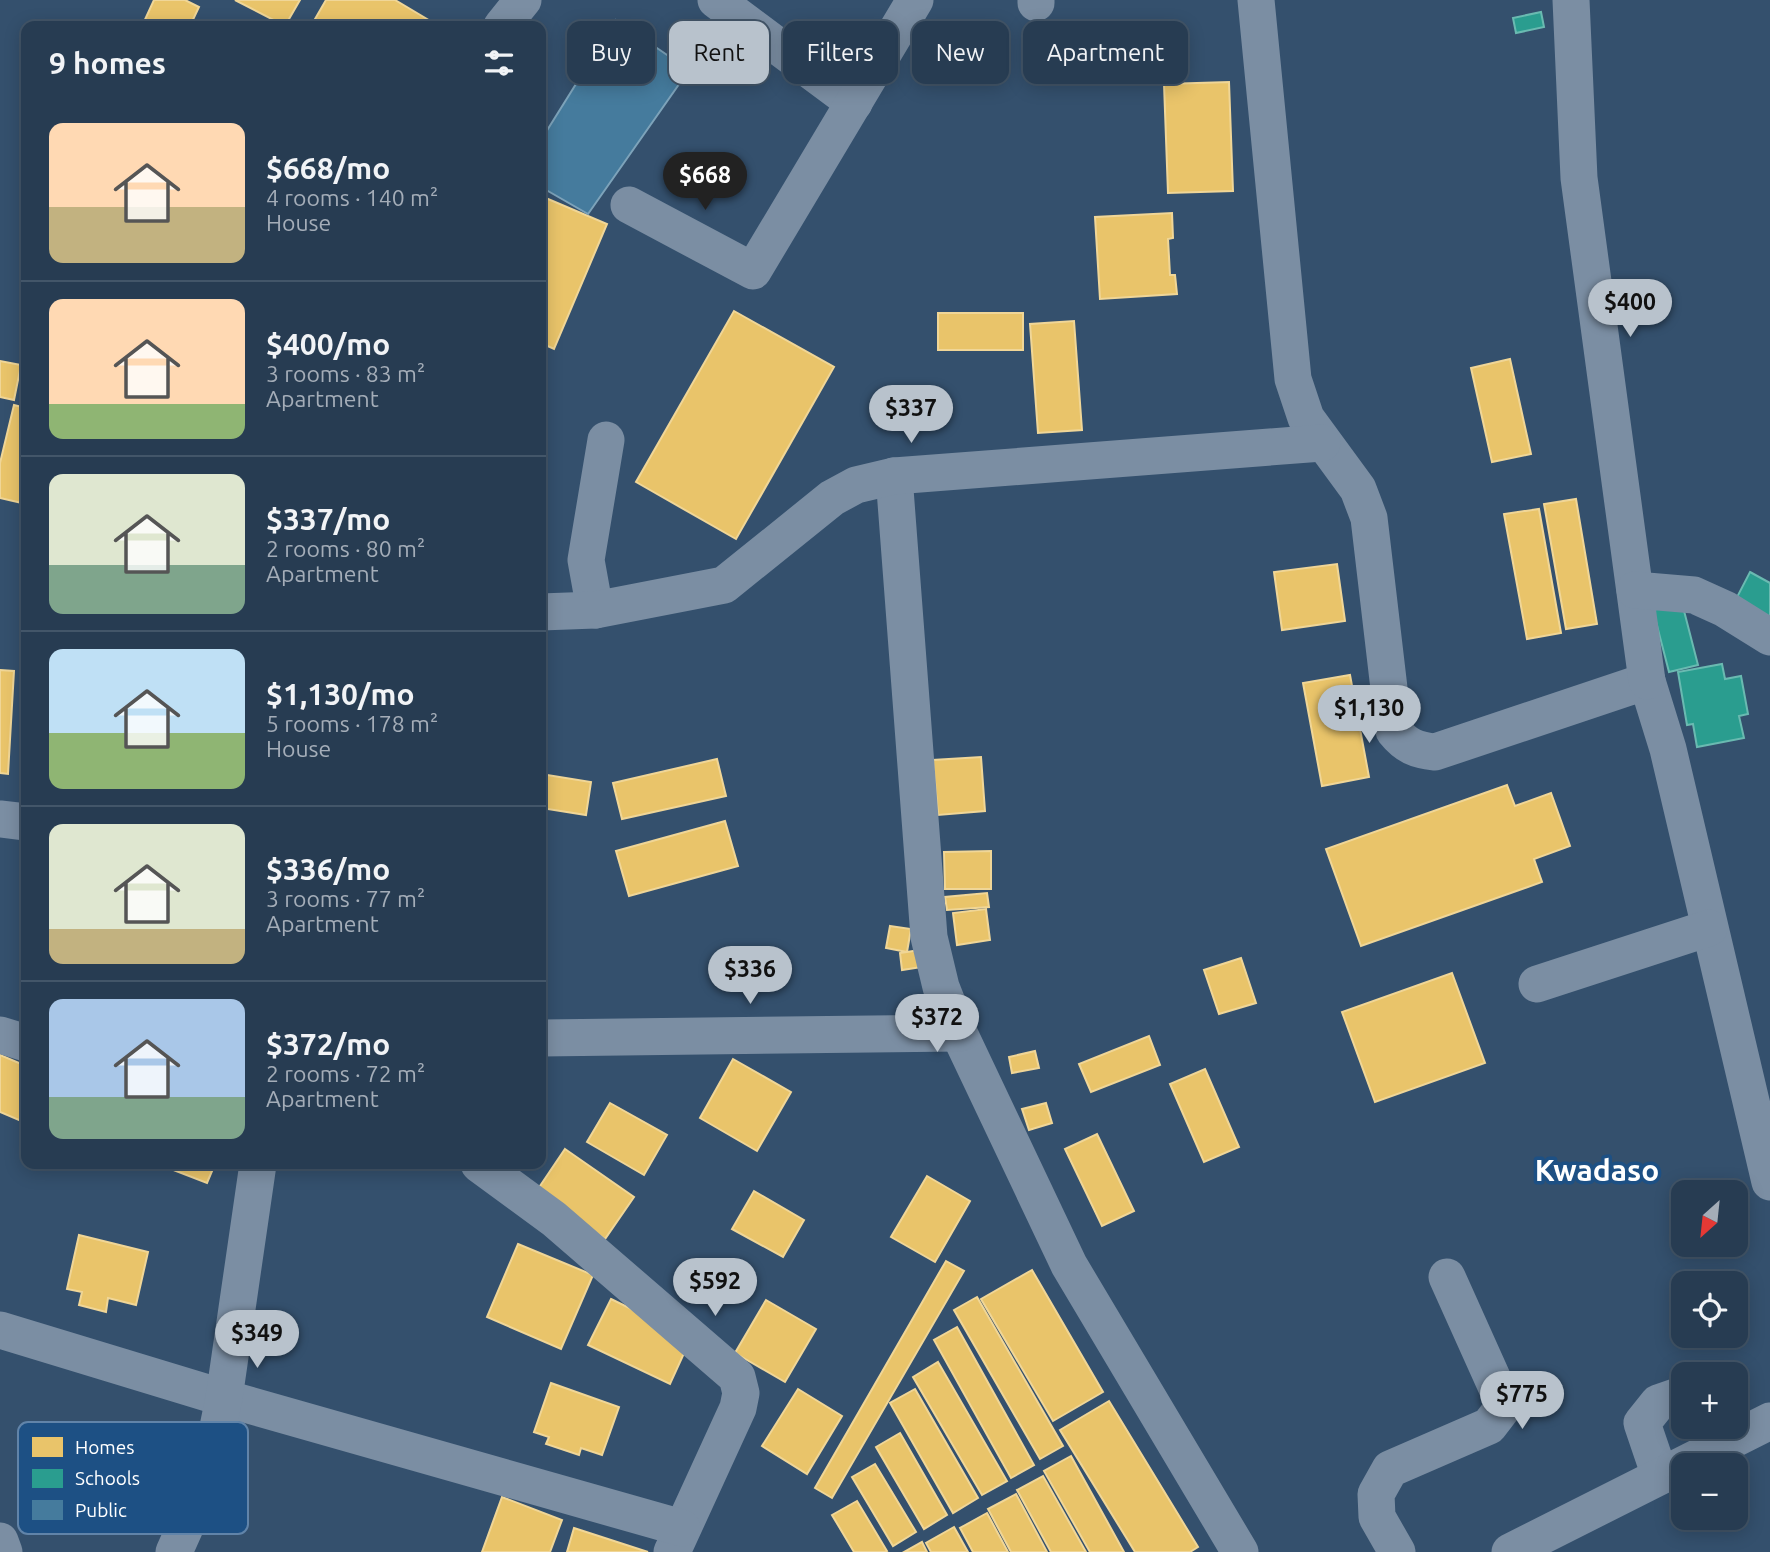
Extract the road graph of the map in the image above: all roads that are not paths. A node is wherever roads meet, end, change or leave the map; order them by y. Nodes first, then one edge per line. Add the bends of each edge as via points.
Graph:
1 (523, 0) edge
2 (716, 0) edge
3 (915, 0) edge
4 (1256, 0) edge
5 (1571, 0) edge
6 (506, 21) edge
7 (853, 103) junction
8 (629, 205) dead end
9 (606, 440) dead end
10 (1322, 443) junction
11 (894, 475) junction
12 (1635, 590) junction
13 (595, 610) junction
14 (546, 612) edge
15 (1770, 637) edge
16 (1647, 681) junction
17 (0, 819) edge
18 (21, 821) edge
19 (1709, 928) junction
20 (1537, 984) dead end
21 (959, 1032) junction
22 (0, 1035) edge
23 (546, 1038) edge
24 (21, 1041) edge
25 (257, 1169) edge
26 (486, 1169) edge
27 (1770, 1182) edge
28 (1447, 1277) dead end
29 (0, 1329) edge
30 (224, 1398) junction
31 (1671, 1398) edge
32 (219, 1422) edge
33 (1751, 1423) edge
34 (1660, 1476) junction
35 (182, 1534) edge
36 (677, 1540) edge
37 (0, 1541) edge
38 (4, 1552) edge
39 (174, 1552) edge
40 (1240, 1552) edge
41 (1397, 1552) edge
42 (1510, 1552) edge

1 - 6 street
2 - 7 street
3 - 7 street
4 - 10 street via 1293,379 1306,418
5 - 12 street via 1579,178
7 - 8 street via 753,271
9 - 13 street via 586,560
10 - 11 street
10 - 16 street via 1358,489 1370,518 1394,731 1403,744 1435,752
11 - 13 street via 856,485 832,498 724,585
11 - 21 street via 929,937 941,987
12 - 15 street via 1694,595
12 - 16 street
13 - 14 street
16 - 19 street via 1668,749
17 - 18 street
19 - 20 street
19 - 27 street
21 - 23 street
21 - 40 street via 1069,1265
22 - 24 street
25 - 30 street
26 - 36 street via 554,1219 737,1377 738,1408
28 - 41 street via 1500,1395 1502,1409 1489,1426 1390,1469 1376,1494 1377,1517
29 - 30 street
30 - 32 street
30 - 36 street
31 - 34 street via 1658,1403 1642,1423
33 - 34 street
34 - 42 street
35 - 39 street
37 - 38 street

